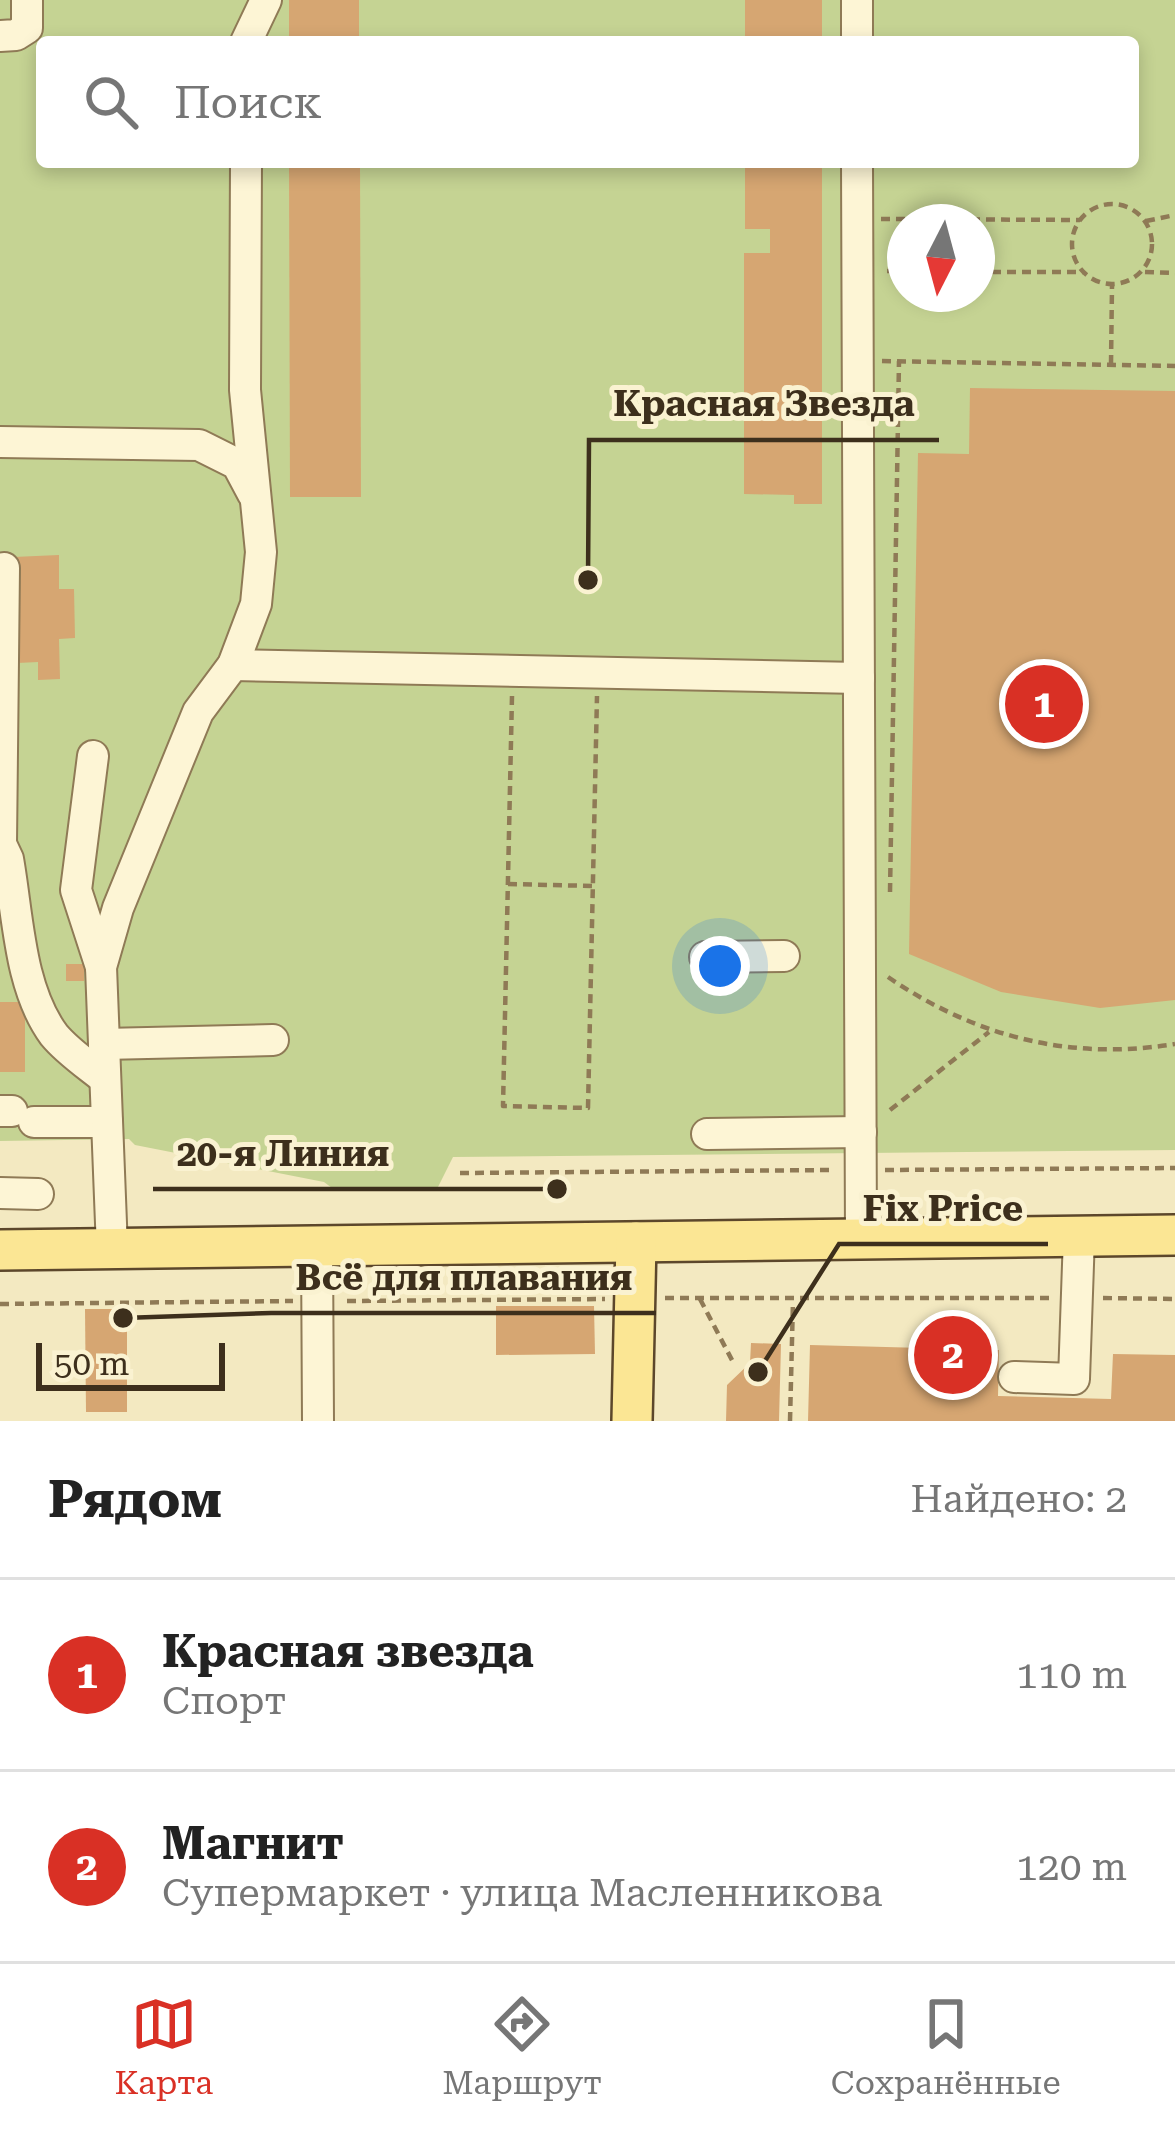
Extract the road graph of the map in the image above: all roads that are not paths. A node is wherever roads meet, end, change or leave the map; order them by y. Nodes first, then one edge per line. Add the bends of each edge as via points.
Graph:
1 (27, 0) edge
2 (266, 0) edge
3 (856, 0) edge
4 (0, 35) edge
5 (249, 36) edge
6 (857, 36) edge
7 (246, 168) edge
8 (857, 168) edge
9 (0, 442) edge
10 (259, 504) junction
11 (4, 568) dead end
12 (233, 665) junction
13 (859, 678) junction
14 (93, 756) dead end
15 (1, 843) edge
16 (784, 956) dead end
17 (705, 957) dead end
18 (100, 967) junction
19 (273, 1040) dead end
20 (104, 1044) junction
21 (105, 1079) junction
22 (16, 1115) edge
23 (107, 1122) junction
24 (861, 1132) junction
25 (707, 1134) dead end
26 (0, 1193) edge
27 (38, 1194) dead end
28 (1175, 1235) edge
29 (1078, 1236) junction
30 (861, 1239) junction
31 (636, 1242) junction
32 (317, 1246) junction
33 (112, 1249) junction
34 (0, 1250) edge
35 (1014, 1377) dead end
36 (318, 1421) edge
37 (632, 1421) edge

1 - 4 lane via 27,28
2 - 5 lane
3 - 6 lane
7 - 10 lane via 245,390
8 - 13 lane
9 - 10 lane via 199,445 237,464
10 - 12 lane via 256,604
11 - 15 lane
12 - 13 lane
12 - 18 lane via 198,712
13 - 24 lane
14 - 18 lane via 76,890
15 - 21 lane via 43,1018
16 - 17 lane
18 - 20 lane
19 - 20 lane
20 - 21 lane
21 - 23 lane
22 - 23 lane
23 - 33 lane
24 - 25 lane
24 - 30 lane
26 - 27 lane
28 - 29 main road
29 - 30 main road
29 - 35 lane via 1074,1379
30 - 31 main road
31 - 32 main road
31 - 37 main road
32 - 33 main road
32 - 36 lane
33 - 34 main road

